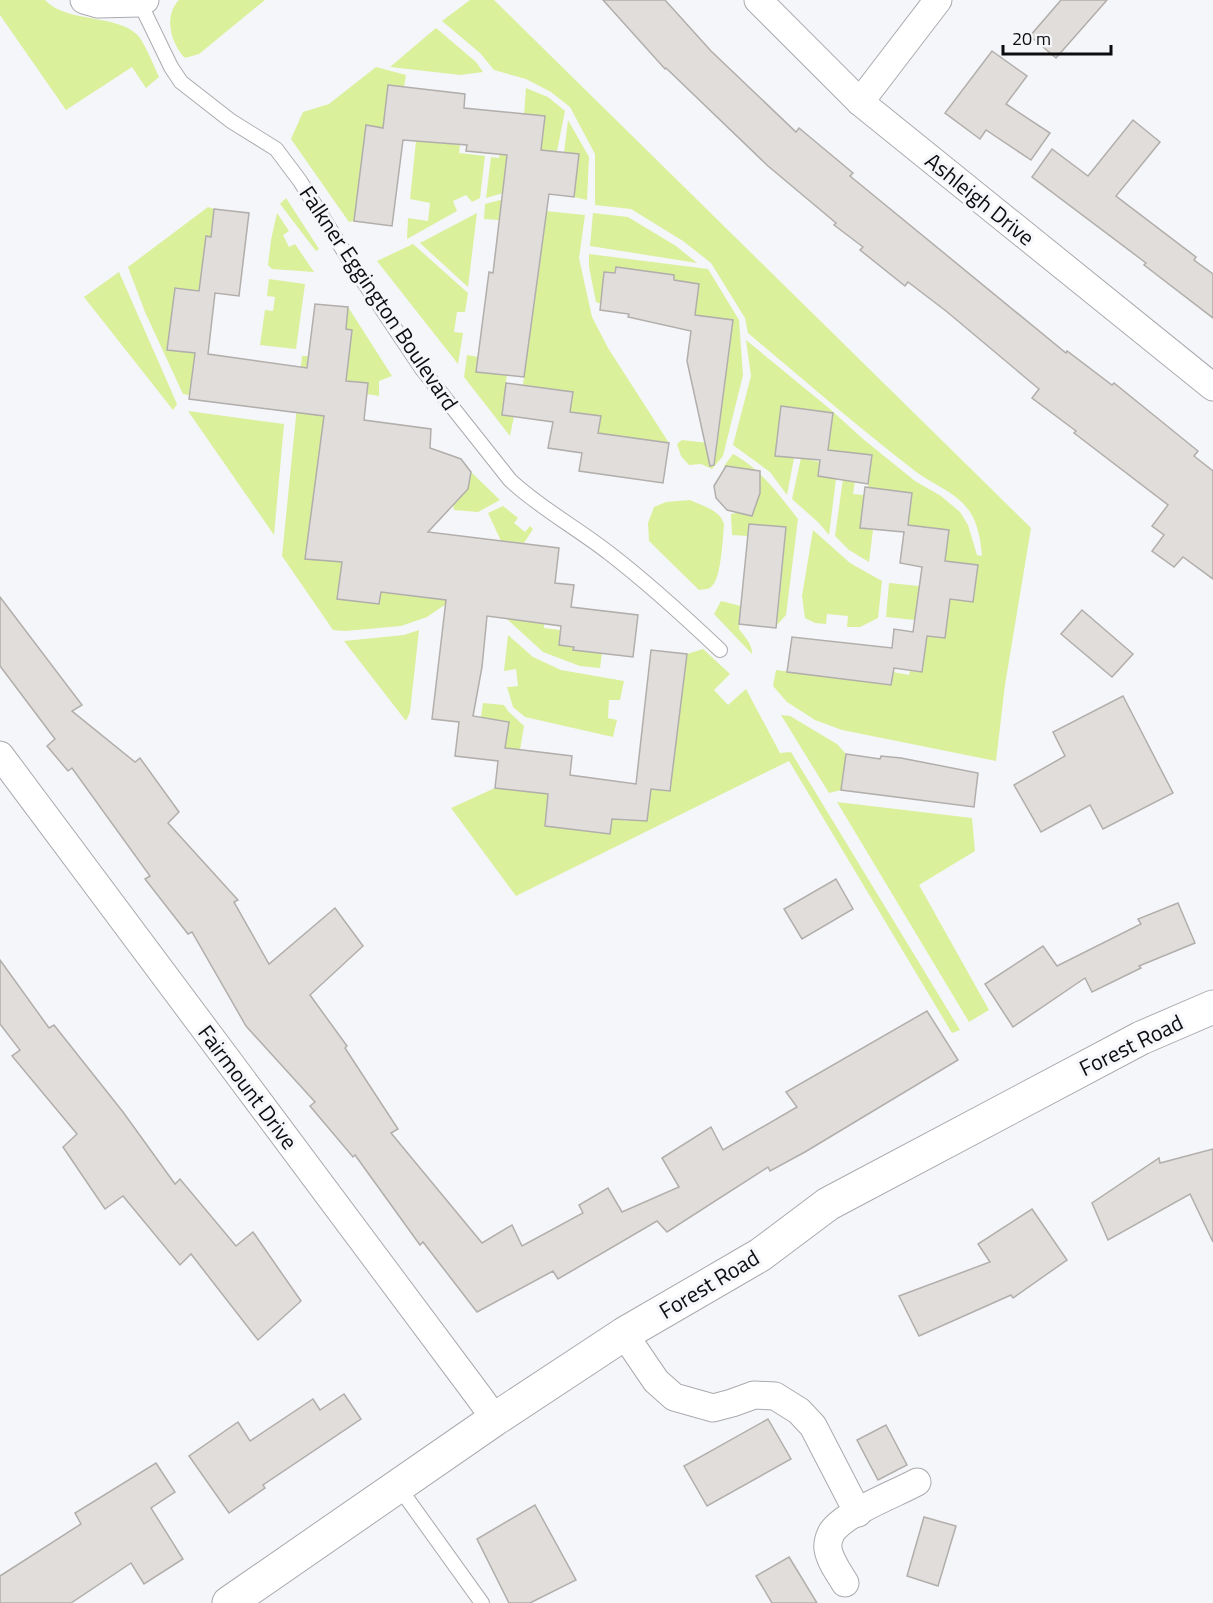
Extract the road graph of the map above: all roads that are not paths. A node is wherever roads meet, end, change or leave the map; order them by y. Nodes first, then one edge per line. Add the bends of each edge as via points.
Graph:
1 (84, 0) edge
2 (758, 0) edge
3 (938, 0) edge
4 (143, 2) edge
5 (860, 102) junction
6 (1213, 387) edge
7 (720, 650) dead end
8 (0, 755) edge
9 (1213, 1007) edge
10 (624, 1334) junction
11 (495, 1419) junction
12 (917, 1482) dead end
13 (398, 1486) junction
14 (858, 1513) junction
15 (844, 1583) dead end
16 (229, 1603) edge
17 (483, 1603) edge

1 - 4 street via 98,4
2 - 5 street, Ashleigh Drive
3 - 5 street
4 - 7 lane, Falkner Eggington Boulevard via 181,82 231,122 281,154 422,369 510,480 618,561
5 - 6 street, Ashleigh Drive
8 - 11 street, Fairmount Drive
9 - 10 street, Forest Road via 1140,1038 828,1204 760,1255
10 - 11 street, Forest Road
10 - 14 street via 656,1381 674,1396 713,1408 754,1395 775,1396 799,1411 813,1426
11 - 13 street, Forest Road
12 - 14 street
13 - 16 street, Forest Road
13 - 17 lane
14 - 15 street via 834,1529 829,1538 831,1559

